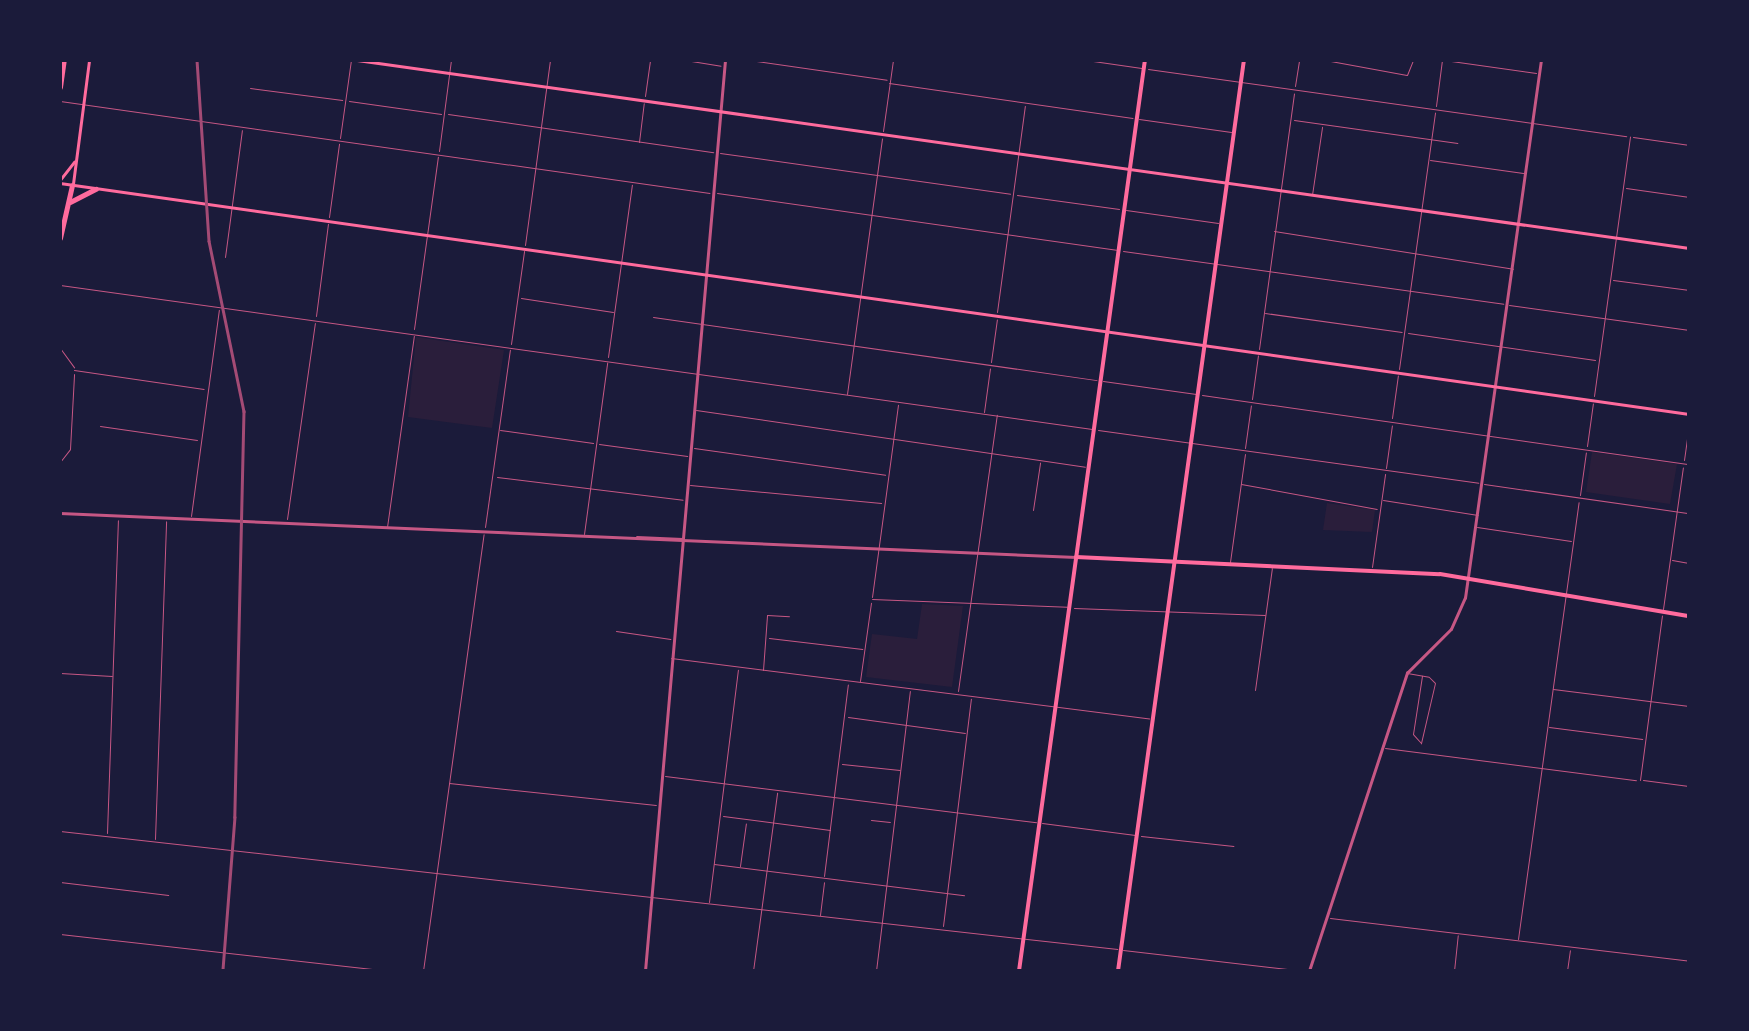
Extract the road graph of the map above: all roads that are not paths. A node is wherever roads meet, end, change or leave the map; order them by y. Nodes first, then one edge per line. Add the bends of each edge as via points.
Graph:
1 (64, 60) edge
2 (89, 60) edge
3 (351, 60) edge
4 (357, 60) edge
5 (451, 60) edge
6 (550, 60) edge
7 (650, 60) edge
8 (685, 60) edge
9 (725, 60) edge
10 (749, 60) edge
11 (892, 60) edge
12 (1086, 60) edge
13 (1145, 60) edge
14 (1244, 60) edge
15 (1299, 60) edge
16 (1326, 60) edge
17 (1413, 60) edge
18 (1443, 60) edge
19 (1541, 60) edge
20 (725, 66) junction
21 (1144, 68) junction
22 (450, 73) junction
23 (1539, 74) junction
24 (890, 82) junction
25 (1241, 82) junction
26 (60, 87) edge
27 (546, 87) junction
28 (250, 88) dead end
29 (1294, 89) junction
30 (345, 100) junction
31 (644, 100) junction
32 (60, 101) edge
33 (1025, 102) junction
34 (83, 104) junction
35 (1435, 109) junction
36 (720, 112) junction
37 (444, 114) junction
38 (1137, 118) junction
39 (1290, 120) junction
40 (1532, 123) junction
41 (1322, 124) junction
42 (243, 127) junction
43 (541, 128) junction
44 (1234, 132) junction
45 (882, 134) junction
46 (1630, 136) junction
47 (1432, 139) junction
48 (340, 140) junction
49 (638, 142) junction
50 (1457, 143) dead end
51 (1689, 145) edge
52 (717, 153) junction
53 (1018, 153) junction
54 (438, 154) junction
55 (76, 158) junction
56 (1429, 159) junction
57 (535, 168) junction
58 (1130, 169) junction
59 (1526, 173) junction
60 (877, 175) junction
61 (60, 182) edge
62 (632, 182) junction
63 (1227, 182) junction
64 (72, 185) junction
65 (1623, 187) junction
66 (96, 189) junction
67 (1281, 190) junction
68 (714, 193) junction
69 (1013, 194) junction
70 (1312, 195) junction
71 (1689, 197) edge
72 (68, 204) junction
73 (232, 208) junction
74 (1124, 210) junction
75 (1422, 210) junction
76 (872, 215) junction
77 (329, 222) junction
78 (1222, 224) junction
79 (1519, 224) junction
80 (1274, 230) junction
81 (1008, 234) junction
82 (428, 236) junction
83 (60, 238) edge
84 (1616, 238) junction
85 (1689, 248) edge
86 (524, 250) junction
87 (1118, 250) junction
88 (225, 256) dead end
89 (1415, 256) junction
90 (621, 263) junction
91 (1216, 264) junction
92 (1513, 269) junction
93 (1269, 271) junction
94 (706, 275) junction
95 (1610, 279) junction
96 (60, 284) edge
97 (1689, 290) edge
98 (1410, 291) junction
99 (860, 297) junction
100 (517, 298) junction
101 (1508, 305) junction
102 (219, 306) junction
103 (614, 312) junction
104 (1264, 313) junction
105 (653, 317) dead end
106 (997, 317) junction
107 (1605, 318) junction
108 (315, 319) junction
109 (703, 324) junction
110 (1689, 330) edge
111 (1108, 332) junction
112 (414, 333) junction
113 (1404, 333) junction
114 (854, 345) junction
115 (1205, 346) junction
116 (1501, 346) junction
117 (510, 347) junction
118 (60, 348) edge
119 (1259, 353) junction
120 (608, 360) junction
121 (1598, 360) junction
122 (990, 364) junction
123 (74, 370) junction
124 (698, 373) junction
125 (1398, 373) junction
126 (1100, 380) junction
127 (1496, 388) junction
128 (208, 389) junction
129 (847, 394) junction
130 (1198, 394) junction
131 (1593, 401) junction
132 (898, 402) junction
133 (1252, 402) junction
134 (695, 410) junction
135 (984, 414) junction
136 (1689, 414) edge
137 (996, 416) junction
138 (1392, 422) junction
139 (1689, 424) edge
140 (100, 426) dead end
141 (1093, 429) junction
142 (499, 430) junction
143 (1489, 435) junction
144 (894, 439) junction
145 (200, 440) junction
146 (1191, 443) junction
147 (596, 444) junction
148 (691, 447) junction
149 (1586, 449) junction
150 (1245, 450) junction
151 (992, 453) junction
152 (690, 457) junction
153 (1041, 460) junction
154 (60, 462) edge
155 (1684, 463) junction
156 (1689, 464) edge
157 (1088, 467) junction
158 (1385, 470) junction
159 (493, 476) junction
160 (888, 476) junction
161 (1240, 484) junction
162 (1482, 484) junction
163 (688, 485) junction
164 (590, 488) junction
165 (1580, 498) junction
166 (687, 500) junction
167 (1381, 500) junction
168 (885, 503) junction
169 (1380, 509) junction
170 (1033, 510) dead end
171 (1677, 512) junction
172 (1689, 513) edge
173 (60, 514) edge
174 (1478, 514) junction
175 (118, 516) junction
176 (166, 518) junction
177 (191, 519) junction
178 (287, 522) junction
179 (387, 527) junction
180 (1476, 527) junction
181 (484, 530) junction
182 (584, 534) junction
183 (683, 540) junction
184 (1574, 541) junction
185 (878, 548) junction
186 (978, 552) junction
187 (1076, 557) junction
188 (1670, 560) junction
189 (1174, 561) junction
190 (1230, 563) junction
191 (1689, 563) edge
192 (1272, 565) junction
193 (1372, 569) junction
194 (1469, 578) junction
195 (1566, 595) junction
196 (872, 599) junction
197 (970, 604) junction
198 (1069, 608) junction
199 (1168, 611) junction
200 (1663, 612) junction
201 (1265, 615) junction
202 (788, 616) dead end
203 (1689, 616) edge
204 (616, 631) dead end
205 (766, 638) junction
206 (673, 639) junction
207 (865, 649) junction
208 (671, 658) junction
209 (739, 667) junction
210 (763, 670) junction
211 (60, 673) edge
212 (1408, 673) junction
213 (113, 676) junction
214 (1422, 676) junction
215 (849, 680) junction
216 (860, 682) junction
217 (910, 688) junction
218 (1553, 689) junction
219 (1255, 690) dead end
220 (958, 694) junction
221 (971, 696) junction
222 (1650, 702) junction
223 (1056, 706) junction
224 (1689, 706) edge
225 (844, 717) junction
226 (1153, 719) junction
227 (906, 724) junction
228 (1548, 727) junction
229 (967, 733) junction
230 (1645, 740) junction
231 (1382, 748) junction
232 (838, 764) junction
233 (1542, 768) junction
234 (900, 770) junction
235 (662, 776) junction
236 (1640, 780) junction
237 (449, 782) junction
238 (724, 783) junction
239 (1689, 786) edge
240 (777, 790) junction
241 (834, 797) junction
242 (896, 804) junction
243 (659, 806) junction
244 (957, 812) junction
245 (720, 816) junction
246 (746, 820) junction
247 (871, 820) dead end
248 (893, 823) junction
249 (1039, 823) junction
250 (773, 824) junction
251 (830, 830) junction
252 (60, 831) edge
253 (1136, 835) junction
254 (107, 836) junction
255 (155, 842) junction
256 (1233, 846) dead end
257 (714, 864) junction
258 (740, 867) junction
259 (767, 871) junction
260 (436, 873) junction
261 (824, 878) junction
262 (60, 882) edge
263 (886, 885) junction
264 (947, 893) junction
265 (168, 895) dead end
266 (964, 896) dead end
267 (651, 898) junction
268 (709, 904) junction
269 (762, 910) junction
270 (820, 916) junction
271 (1326, 918) junction
272 (882, 923) junction
273 (942, 930) junction
274 (1459, 932) junction
275 (60, 934) edge
276 (1023, 939) junction
277 (1518, 939) junction
278 (1571, 946) junction
279 (1121, 950) junction
280 (1689, 961) edge
281 (326, 964) junction
282 (325, 971) edge
283 (390, 971) edge
284 (423, 971) edge
285 (645, 971) edge
286 (753, 971) edge
287 (876, 971) edge
288 (1019, 971) edge
289 (1118, 971) edge
290 (1309, 971) edge
291 (1454, 971) edge
292 (1567, 971) edge

1 - 26 highway
2 - 34 main road
3 - 30 street
4 - 22 main road
5 - 22 street
6 - 27 street
7 - 31 street
8 - 20 street
9 - 20 street
10 - 24 street
11 - 24 street
12 - 21 street
13 - 21 main road
14 - 25 main road
15 - 29 street
16 - 17 street via 1407,75
18 - 23 street
18 - 35 street
19 - 23 street
20 - 36 street
21 - 25 street
21 - 38 main road
22 - 27 main road
22 - 37 street
23 - 40 street
24 - 33 street
24 - 45 street
25 - 29 street
25 - 44 main road
27 - 31 main road
27 - 43 street
28 - 30 street
29 - 35 street
29 - 39 street
30 - 37 street
30 - 48 street
31 - 36 main road
31 - 49 street
32 - 34 street
33 - 38 street
33 - 53 street
34 - 42 street
34 - 55 main road
35 - 40 street
35 - 47 street
36 - 45 main road
36 - 52 street
37 - 43 street
37 - 54 street
38 - 44 street
38 - 58 main road
39 - 41 street
39 - 67 street
40 - 46 street
40 - 59 street
41 - 47 street
41 - 70 street
42 - 48 street
42 - 73 street
43 - 49 street
43 - 57 street
44 - 63 main road
45 - 53 main road
45 - 60 street
46 - 51 street
46 - 65 street
47 - 50 street
47 - 56 street
48 - 54 street
48 - 77 street
49 - 52 street
52 - 60 street
52 - 68 street
53 - 58 main road
53 - 69 street
54 - 57 street
54 - 82 street
55 - 61 main road
55 - 64 main road
56 - 59 street
56 - 75 street
57 - 62 street
57 - 86 street
58 - 63 main road
58 - 74 main road
59 - 79 street
60 - 69 street
60 - 76 street
61 - 64 main road
62 - 68 street
62 - 90 street
63 - 67 main road
63 - 78 main road
64 - 66 main road
64 - 72 highway
65 - 71 street
65 - 84 street
66 - 72 highway
66 - 73 main road
67 - 70 main road
67 - 80 street
68 - 76 street
68 - 94 street
69 - 74 street
69 - 81 street
70 - 75 main road
72 - 83 highway
73 - 77 main road
73 - 88 street
74 - 78 street
74 - 87 main road
75 - 79 main road
75 - 89 street
76 - 81 street
76 - 99 street
77 - 82 main road
77 - 108 street
78 - 91 main road
79 - 84 main road
79 - 92 street
80 - 89 street
80 - 93 street
81 - 87 street
81 - 106 street
82 - 86 main road
82 - 112 street
84 - 85 main road
84 - 95 street
86 - 90 main road
86 - 100 street
87 - 91 street
87 - 111 main road
89 - 92 street
89 - 98 street
90 - 94 main road
90 - 103 street
91 - 93 street
91 - 115 main road
92 - 101 street
93 - 98 street
93 - 104 street
94 - 99 main road
94 - 109 street
95 - 97 street
95 - 107 street
96 - 102 street
98 - 101 street
98 - 113 street
99 - 106 main road
99 - 114 street
100 - 103 street
100 - 117 street
101 - 107 street
101 - 116 street
102 - 108 street
102 - 128 street
103 - 120 street
104 - 113 street
104 - 119 street
105 - 109 street
106 - 111 main road
106 - 122 street
107 - 110 street
107 - 121 street
108 - 112 street
108 - 178 street
109 - 114 street
109 - 124 street
111 - 115 main road
111 - 126 main road
112 - 117 street
112 - 179 street
113 - 116 street
113 - 125 street
114 - 122 street
114 - 129 street
115 - 119 main road
115 - 130 main road
116 - 121 street
116 - 127 street
117 - 120 street
117 - 142 street
118 - 123 street via 72,356
119 - 125 main road
119 - 133 street
120 - 124 street
120 - 147 street
121 - 131 street
122 - 126 street
122 - 135 street
123 - 128 street
123 - 154 street via 70,450
124 - 129 street
124 - 134 street
125 - 127 main road
125 - 138 street
126 - 130 street
126 - 141 main road
127 - 131 main road
127 - 143 street
128 - 145 street
129 - 132 street
130 - 133 street
130 - 146 main road
131 - 136 main road
131 - 149 street
132 - 135 street
132 - 144 street
133 - 138 street
133 - 150 street
134 - 144 street
134 - 148 street
135 - 137 street
137 - 141 street
137 - 151 street
138 - 143 street
138 - 158 street
139 - 155 street
140 - 145 street
141 - 146 street
141 - 157 main road
142 - 147 street
142 - 159 street
143 - 149 street
143 - 162 street
144 - 151 street
144 - 160 street
145 - 177 street
146 - 150 street
146 - 189 main road
147 - 152 street
147 - 164 street
148 - 152 street
148 - 160 street
149 - 155 street
149 - 165 street
150 - 158 street
150 - 161 street
151 - 153 street
151 - 186 street
152 - 163 street
153 - 157 street
153 - 170 street
155 - 156 street
155 - 171 street
157 - 187 main road
158 - 162 street
158 - 167 street
159 - 164 street
159 - 181 street
160 - 168 street
161 - 169 street
161 - 190 street
162 - 165 street
162 - 174 street
163 - 166 street
163 - 168 street
164 - 166 street
164 - 182 street
165 - 171 street
165 - 184 street
166 - 183 street
167 - 169 street
167 - 174 street
168 - 185 street
169 - 193 street
171 - 172 street
171 - 188 street
173 - 175 street
174 - 180 street
175 - 176 street
175 - 213 street
176 - 177 street
176 - 255 street
177 - 178 street
178 - 179 street
179 - 181 street
180 - 184 street
180 - 194 street
181 - 182 street
181 - 237 street
182 - 183 street
183 - 185 street
183 - 206 street
184 - 195 street
185 - 186 street
185 - 196 street
186 - 187 street
186 - 197 street
187 - 189 main road
187 - 198 main road
188 - 191 street
188 - 200 street
189 - 190 main road
189 - 199 main road
190 - 192 main road
192 - 193 main road
192 - 201 street
193 - 194 main road
194 - 195 main road
194 - 212 street via 1450,629
195 - 200 main road
195 - 218 street
196 - 197 street
196 - 207 street
197 - 198 street
197 - 220 street
198 - 199 street
198 - 223 main road
199 - 201 street
199 - 226 main road
200 - 203 main road
200 - 222 street
201 - 219 street
202 - 205 street via 768,615
204 - 206 street
205 - 207 street
205 - 210 street
206 - 208 street
207 - 216 street
208 - 209 street
208 - 235 street
209 - 210 street
209 - 238 street
210 - 215 street
211 - 213 street
212 - 214 street
212 - 231 street
213 - 254 street
214 - 214 street via 1436,686 1422,743 1413,734
215 - 216 street
215 - 225 street
216 - 217 street
217 - 220 street
217 - 227 street
218 - 222 street
218 - 228 street
220 - 221 street
221 - 223 street
221 - 229 street
222 - 224 street
222 - 230 street
223 - 226 street
223 - 249 main road
225 - 227 street
225 - 232 street
226 - 253 main road
227 - 229 street
227 - 234 street
228 - 230 street
228 - 233 street
229 - 244 street
230 - 236 street
231 - 233 street
231 - 271 street
232 - 234 street
232 - 241 street
233 - 236 street
233 - 277 street
234 - 242 street
235 - 238 street
235 - 243 street
236 - 239 street
237 - 243 street
237 - 260 street
238 - 240 street
238 - 245 street
240 - 241 street
240 - 250 street
241 - 242 street
241 - 251 street
242 - 244 street
242 - 248 street
243 - 267 street
244 - 249 street
244 - 264 street
245 - 246 street
245 - 257 street
246 - 250 street
246 - 258 street
247 - 248 street
248 - 263 street
249 - 253 street
249 - 276 main road
250 - 251 street
250 - 259 street
251 - 261 street
252 - 254 street
253 - 256 street
253 - 279 main road
254 - 255 street
255 - 260 street
257 - 258 street
257 - 268 street
258 - 259 street
259 - 261 street
259 - 269 street
260 - 267 street
260 - 284 street
261 - 263 street
261 - 270 street
262 - 265 street
263 - 264 street
263 - 272 street
264 - 266 street
264 - 273 street
267 - 268 street
267 - 285 street
268 - 269 street
269 - 270 street
269 - 286 street
270 - 272 street
271 - 274 street
271 - 290 street
272 - 273 street
272 - 287 street
273 - 276 street
274 - 277 street
274 - 291 street
275 - 281 street
276 - 279 street
276 - 288 main road
277 - 278 street
278 - 280 street
278 - 292 street
279 - 289 main road
279 - 290 street
281 - 282 street
281 - 283 street

